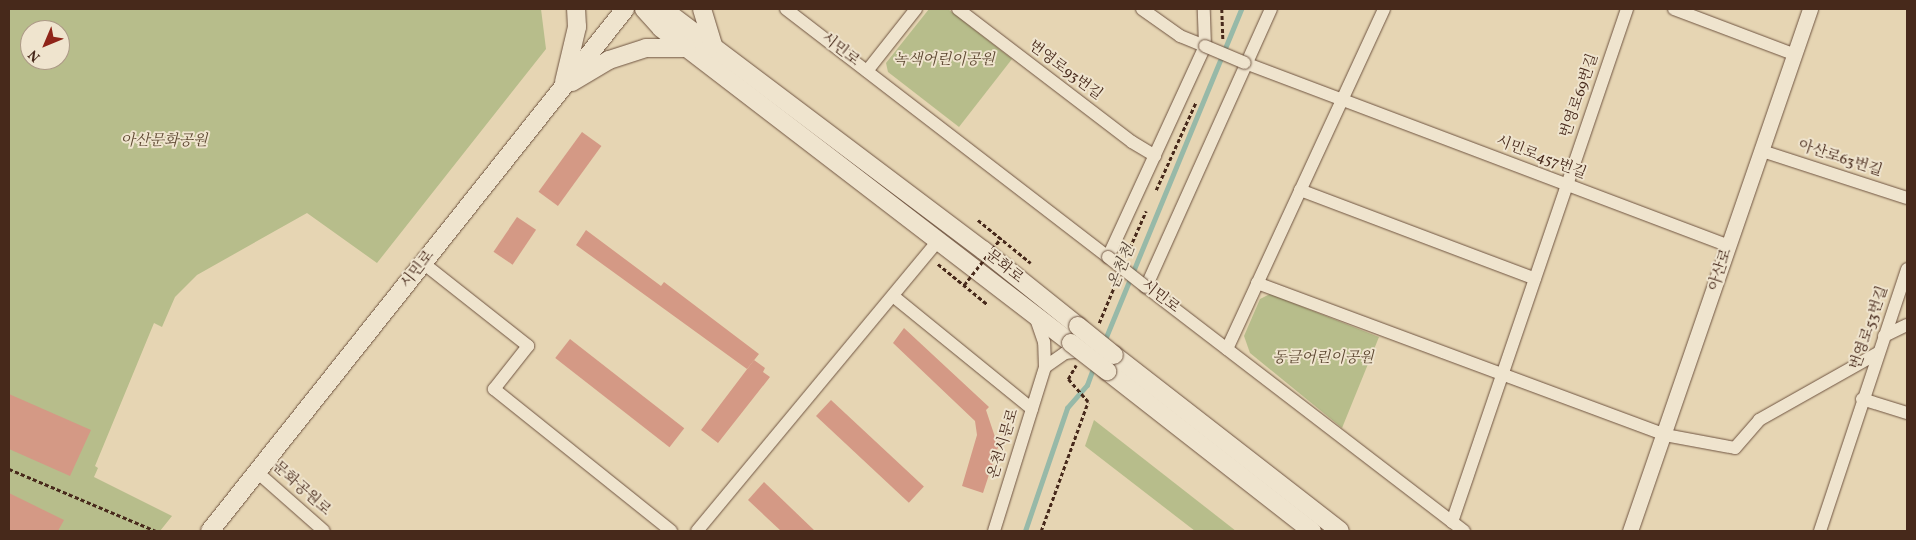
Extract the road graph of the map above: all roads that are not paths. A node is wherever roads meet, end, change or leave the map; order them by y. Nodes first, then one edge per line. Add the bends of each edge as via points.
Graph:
1 (576, 9) edge
2 (625, 9) edge
3 (644, 9) edge
4 (663, 9) edge
5 (702, 9) edge
6 (786, 9) edge
7 (916, 9) edge
8 (958, 9) edge
9 (1142, 9) edge
10 (1204, 9) edge
11 (1271, 9) edge
12 (1384, 9) edge
13 (1628, 9) edge
14 (1674, 9) edge
15 (1810, 9) edge
16 (713, 44) junction
17 (1205, 46) junction
18 (687, 48) junction
19 (1793, 54) junction
20 (1245, 63) junction
21 (867, 71) junction
22 (563, 87) junction
23 (1342, 100) junction
24 (1762, 151) junction
25 (1156, 156) junction
26 (1567, 185) junction
27 (1300, 190) junction
28 (1907, 198) edge
29 (940, 240) junction
30 (1729, 246) junction
31 (1108, 257) junction
32 (423, 263) junction
33 (1907, 269) edge
34 (1535, 280) junction
35 (1257, 283) junction
36 (1146, 287) junction
37 (892, 296) junction
38 (1035, 315) junction
39 (1907, 325) edge
40 (1884, 336) junction
41 (1227, 349) junction
42 (1074, 352) junction
43 (1878, 353) junction
44 (1045, 367) junction
45 (1502, 374) junction
46 (1862, 398) junction
47 (1032, 409) junction
48 (1907, 413) edge
49 (1665, 435) junction
50 (257, 472) junction
51 (1452, 522) junction
52 (210, 531) edge
53 (324, 531) edge
54 (671, 531) edge
55 (697, 531) edge
56 (994, 531) edge
57 (1312, 531) edge
58 (1340, 531) edge
59 (1464, 531) edge
60 (1630, 531) edge
61 (1820, 531) edge

1 - 22 main road via 577,27
2 - 22 main road, 시민로
3 - 18 main road, 문화로 via 661,28
4 - 16 main road, 문화로
5 - 16 main road
6 - 21 street, 시민로
7 - 21 street
8 - 25 street, 번영로93번길 via 1132,142
9 - 17 street, 시민로457번길 via 1180,36
10 - 17 street
11 - 20 street
12 - 23 street
13 - 26 street, 번영로69번길
14 - 19 street
15 - 19 street, 아산로
16 - 58 main road, 문화로, bridge
17 - 20 street, 시민로457번길, bridge
17 - 25 street
18 - 22 main road via 637,51 609,60
18 - 29 main road, 문화로
19 - 24 street, 아산로
20 - 23 street, 시민로457번길
20 - 36 street
21 - 31 street, 시민로
22 - 32 main road, 시민로
23 - 26 street, 시민로457번길
23 - 27 street
24 - 28 street, 아산로63번길
24 - 30 street, 아산로
25 - 31 street
26 - 30 street, 시민로457번길
26 - 34 street, 번영로69번길
27 - 34 street
27 - 35 street
29 - 37 street
29 - 38 main road, 문화로
30 - 49 street, 아산로
31 - 36 street, 시민로, bridge
32 - 50 main road, 시민로
32 - 54 street via 528,346 494,390
33 - 40 street, 번영로53번길
34 - 45 street, 번영로69번길
35 - 41 street
35 - 45 street
36 - 41 street, 시민로
37 - 47 street
37 - 55 street
38 - 42 main road, 문화로
38 - 44 street, 온천시문로 via 1044,342
39 - 40 street
40 - 43 street, 번영로53번길
41 - 51 street, 시민로
42 - 44 street
42 - 57 main road, 문화로, bridge via 1107,371
43 - 46 street, 번영로53번길
43 - 49 street via 1759,420 1735,448
44 - 47 street, 온천시문로
45 - 49 street
45 - 51 street, 번영로69번길
46 - 48 street
46 - 61 street, 번영로53번길
47 - 56 street, 온천시문로
49 - 60 street, 아산로
50 - 52 main road, 시민로
50 - 53 street, 문화공원로
51 - 59 street, 시민로

